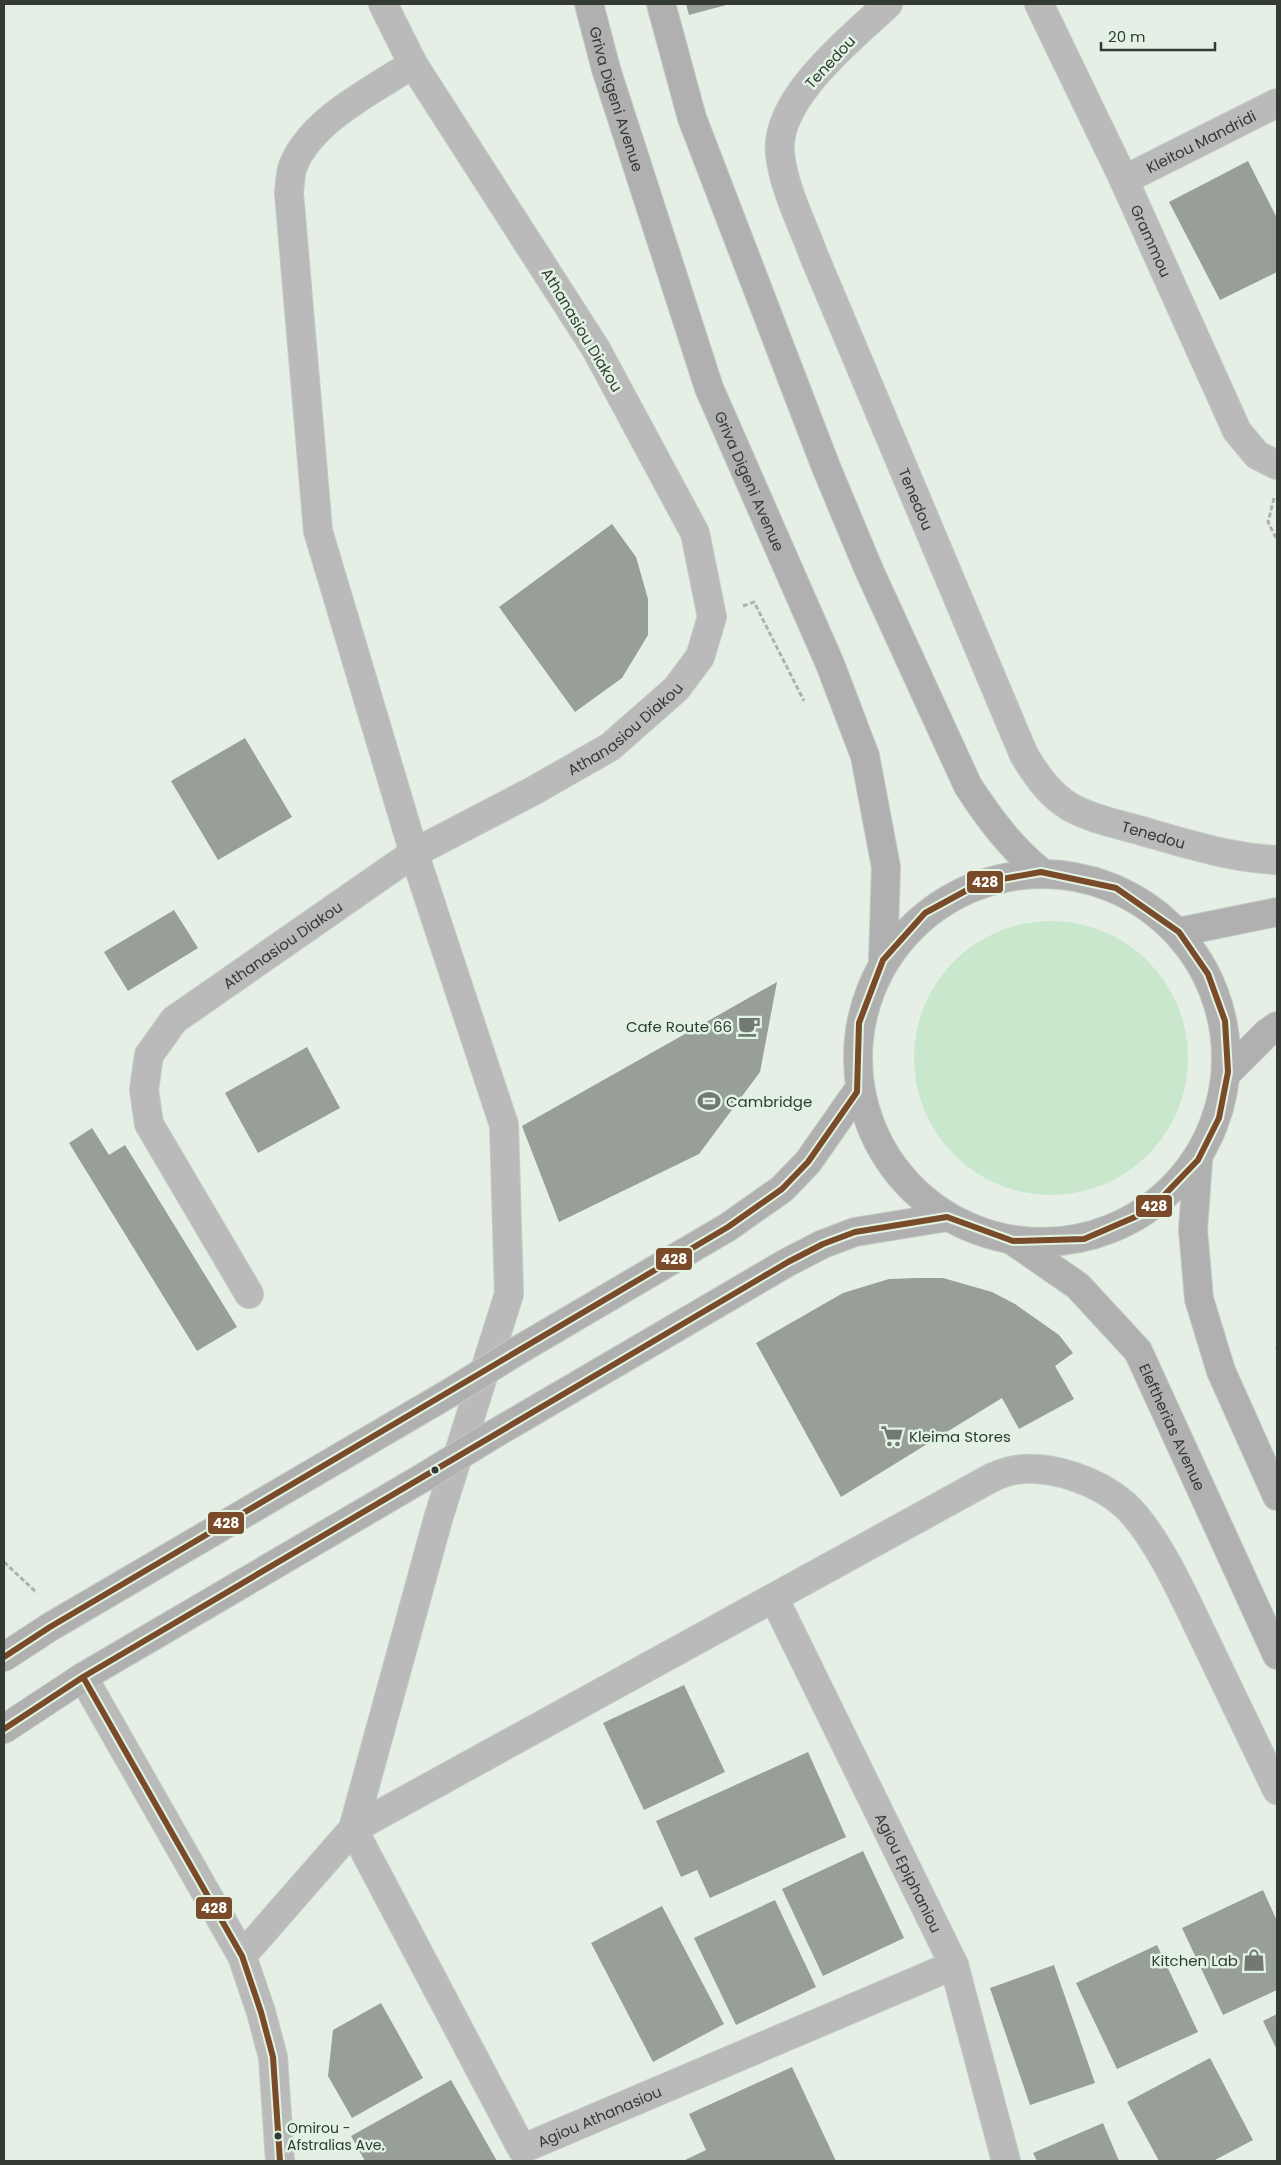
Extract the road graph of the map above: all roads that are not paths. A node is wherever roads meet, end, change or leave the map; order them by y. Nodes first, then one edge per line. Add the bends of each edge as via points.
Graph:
1 (383, 4) edge
2 (589, 4) edge
3 (661, 4) edge
4 (888, 4) edge
5 (1038, 4) edge
6 (414, 64) junction
7 (1277, 103) edge
8 (1124, 180) junction
9 (1277, 465) edge
10 (414, 854) junction
11 (1277, 860) edge
12 (1041, 872) junction
13 (1277, 912) edge
14 (1179, 932) junction
15 (883, 960) junction
16 (1277, 1026) edge
17 (1228, 1072) junction
18 (858, 1092) junction
19 (1198, 1160) junction
20 (947, 1217) junction
21 (1014, 1241) junction
22 (249, 1294) dead end
23 (1277, 1496) edge
24 (774, 1598) junction
25 (1277, 1655) edge
26 (4, 1657) edge
27 (83, 1677) junction
28 (4, 1729) edge
29 (1277, 1790) edge
30 (353, 1829) junction
31 (242, 1956) junction
32 (954, 1965) junction
33 (280, 2161) edge
34 (1006, 2161) edge

1 - 6 street, Athanasiou Diakou
2 - 15 main road, Griva Digeni Avenue via 606,68 709,388 830,664 865,756 886,867
3 - 12 main road via 692,118 869,570 968,786 1008,841
4 - 11 street, Tenedou via 816,73 796,100 783,126 780,153 789,189 814,256 1024,755 1050,793 1093,817 1214,852
5 - 8 street, Grammou
6 - 10 street via 328,120 305,143 292,168 290,193 318,531
6 - 10 street, Athanasiou Diakou via 596,349 695,533 712,617 700,657 676,689 610,747
7 - 8 street, Kleitou Mandridi
8 - 9 street, Grammou via 1237,430 1257,456
10 - 22 street, Athanasiou Diakou via 174,1020 149,1055 144,1090 149,1124
10 - 30 street via 504,1125 509,1294 438,1519
12 - 14 main road via 1116,888
12 - 15 main road via 980,883 948,900 925,913
13 - 14 main road
14 - 17 main road via 1208,974 1225,1021
15 - 18 main road via 859,1023
16 - 17 main road
17 - 19 main road via 1219,1118
18 - 20 main road via 876,1140 906,1183
18 - 26 main road, bridge via 808,1162 782,1189 728,1227
19 - 21 main road via 1149,1211 1084,1239
19 - 23 main road via 1193,1230 1200,1299 1222,1371
20 - 21 main road
20 - 27 main road, bridge via 855,1232 788,1262
21 - 25 main road, Eleftherias Avenue via 1078,1286 1138,1351
24 - 29 street via 993,1477 1016,1470 1037,1469 1083,1481 1105,1491 1125,1506 1149,1536 1180,1588
24 - 30 street
24 - 32 street, Agiou Epiphaniou
27 - 28 main road
27 - 31 street
30 - 31 street
30 - 32 street, Agiou Athanasiou via 522,2149
31 - 33 street via 273,2057
32 - 34 street, Agiou Epiphaniou

